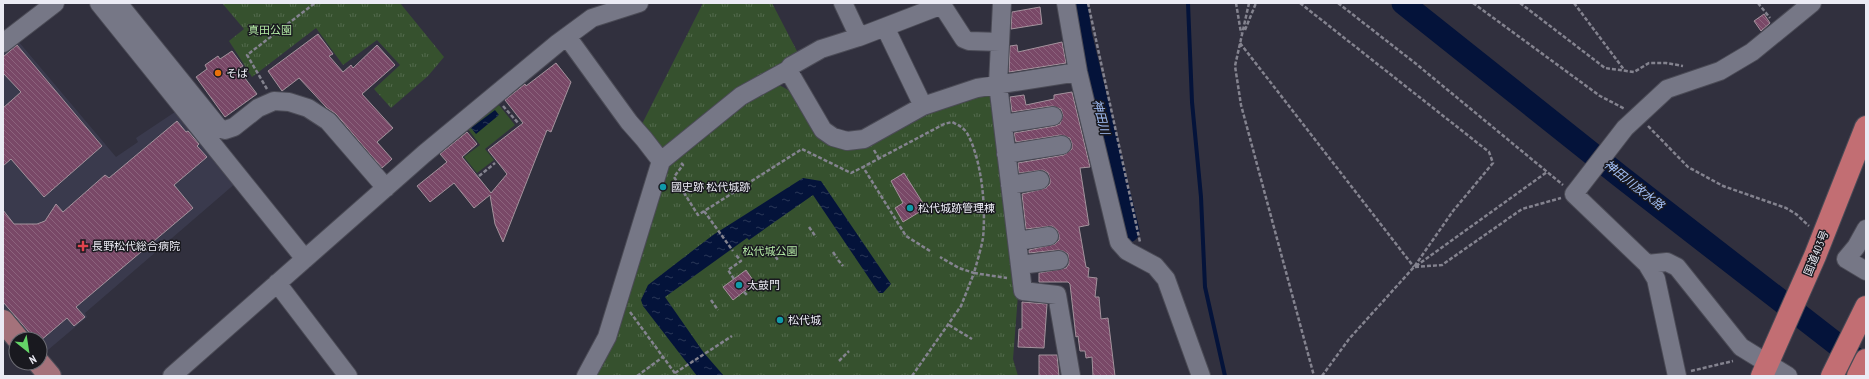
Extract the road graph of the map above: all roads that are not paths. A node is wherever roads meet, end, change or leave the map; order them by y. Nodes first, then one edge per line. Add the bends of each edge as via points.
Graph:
1 (55, 3) edge
2 (99, 3) edge
3 (118, 3) edge
4 (639, 3) edge
5 (843, 3) edge
6 (1002, 3) edge
7 (1066, 3) edge
8 (1812, 3) edge
9 (942, 4) edge
10 (592, 11) edge
11 (885, 26) junction
12 (859, 37) junction
13 (568, 38) junction
14 (1000, 42) junction
15 (3, 43) edge
16 (788, 70) junction
17 (1078, 72) junction
18 (998, 84) junction
19 (923, 106) junction
20 (1053, 116) dead end
21 (1002, 124) junction
22 (1866, 127) edge
23 (1062, 144) dead end
24 (1006, 154) junction
25 (667, 156) junction
26 (1040, 180) dead end
27 (1010, 185) junction
28 (386, 188) junction
29 (1866, 229) edge
30 (1049, 236) dead end
31 (1018, 241) junction
32 (304, 259) junction
33 (1059, 260) dead end
34 (1647, 264) junction
35 (1866, 272) edge
36 (1021, 273) junction
37 (277, 283) junction
38 (1866, 307) edge
39 (3, 322) edge
40 (11, 331) edge
41 (1866, 360) edge
42 (1768, 362) edge
43 (1675, 375) edge
44 (172, 376) edge
45 (348, 376) edge
46 (586, 376) edge
47 (1071, 376) edge
48 (1201, 376) edge
49 (1788, 376) edge
50 (1832, 376) edge
51 (1858, 376) edge

1 - 15 street
2 - 32 street
3 - 28 street via 219,128 225,130 234,126 258,108 274,101 289,102 308,108 328,121
4 - 10 street
5 - 12 street
6 - 14 street
7 - 17 street
8 - 34 street via 1752,52 1720,72 1667,89 1625,128 1577,190
9 - 11 street
9 - 14 street via 964,39
10 - 13 street
11 - 12 street
11 - 19 street
12 - 16 street via 822,49
13 - 25 street via 629,122
13 - 28 street via 558,43
14 - 18 street
16 - 19 street via 823,130 833,137 847,141 864,139
16 - 25 street via 741,96
17 - 18 street
17 - 48 street via 1119,242 1127,251 1155,266 1166,279
18 - 19 street via 977,88
18 - 21 street
20 - 21 street
21 - 24 street
22 - 42 highway, 国道403号 via 1815,256
23 - 24 street
24 - 27 street
25 - 46 street via 607,337
26 - 27 street
27 - 31 street
28 - 32 street
29 - 35 street via 1846,259
30 - 31 street
31 - 36 street
32 - 37 street
33 - 36 street
34 - 42 street via 1667,262 1677,267 1741,347
34 - 43 street via 1656,279
36 - 47 street via 1023,291 1057,295
37 - 44 street
37 - 45 street
38 - 50 highway
39 - 40 main road
41 - 51 highway
42 - 49 street

